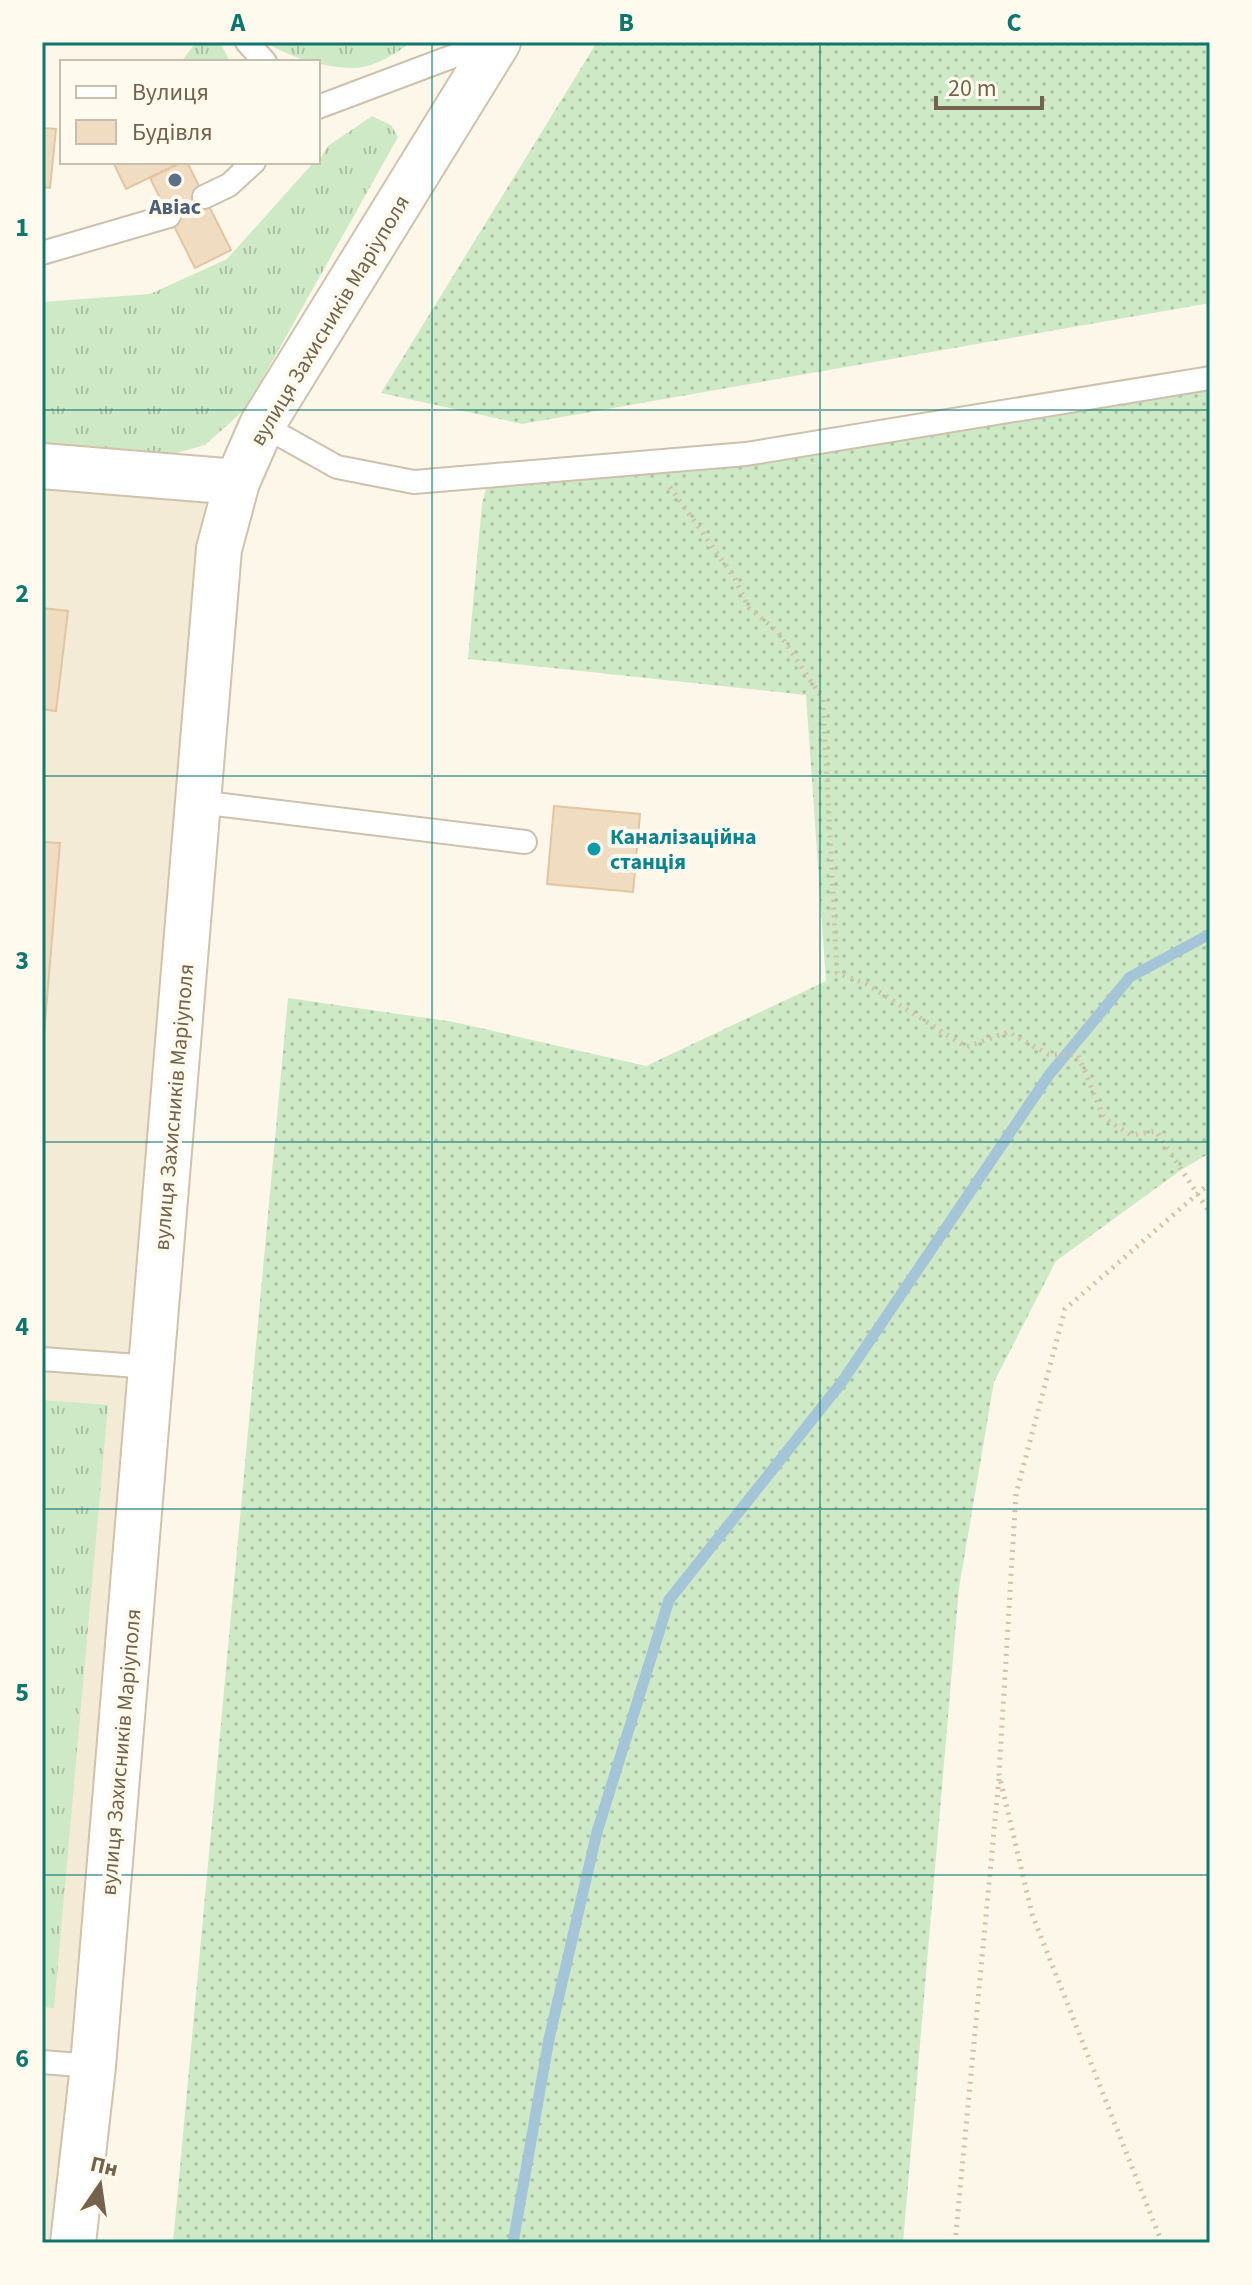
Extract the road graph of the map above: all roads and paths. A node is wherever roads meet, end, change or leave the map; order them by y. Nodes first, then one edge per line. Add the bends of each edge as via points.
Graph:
1 (247, 42) edge
2 (495, 42) edge
3 (263, 60) edge
4 (320, 106) edge
5 (252, 164) edge
6 (204, 197) dead end
7 (169, 216) dead end
8 (42, 253) edge
9 (1210, 378) edge
10 (262, 425) junction
11 (650, 462) junction
12 (42, 466) edge
13 (237, 482) junction
14 (199, 802) junction
15 (525, 842) dead end
16 (1210, 1183) edge
17 (1196, 1193) junction
18 (1210, 1213) edge
19 (42, 1359) edge
20 (152, 1367) junction
21 (999, 1774) junction
22 (42, 2062) edge
23 (93, 2066) junction
24 (73, 2243) edge
25 (955, 2243) edge
26 (1162, 2243) edge

1 - 3 lane
2 - 4 lane
2 - 10 main road, вулиця Захисників Маріуполя
5 - 6 lane via 229,185
7 - 8 lane
9 - 11 lane via 746,454
10 - 11 lane via 337,467 414,482
10 - 13 main road, вулиця Захисників Маріуполя
11 - 17 path via 734,577 749,608 778,632 823,699 837,973 865,983 966,1047 1008,1032 1048,1054 1078,1055 1104,1118 1131,1135 1156,1131
12 - 13 main road
13 - 14 main road, вулиця Захисників Маріуполя via 219,549
14 - 15 lane
14 - 20 main road, вулиця Захисників Маріуполя
16 - 17 path
17 - 18 path
17 - 21 path via 1065,1309 1016,1494
19 - 20 lane
20 - 23 main road, вулиця Захисників Маріуполя
21 - 25 path
21 - 26 path via 1032,1914
22 - 23 lane
23 - 24 main road, вулиця Захисників Маріуполя

